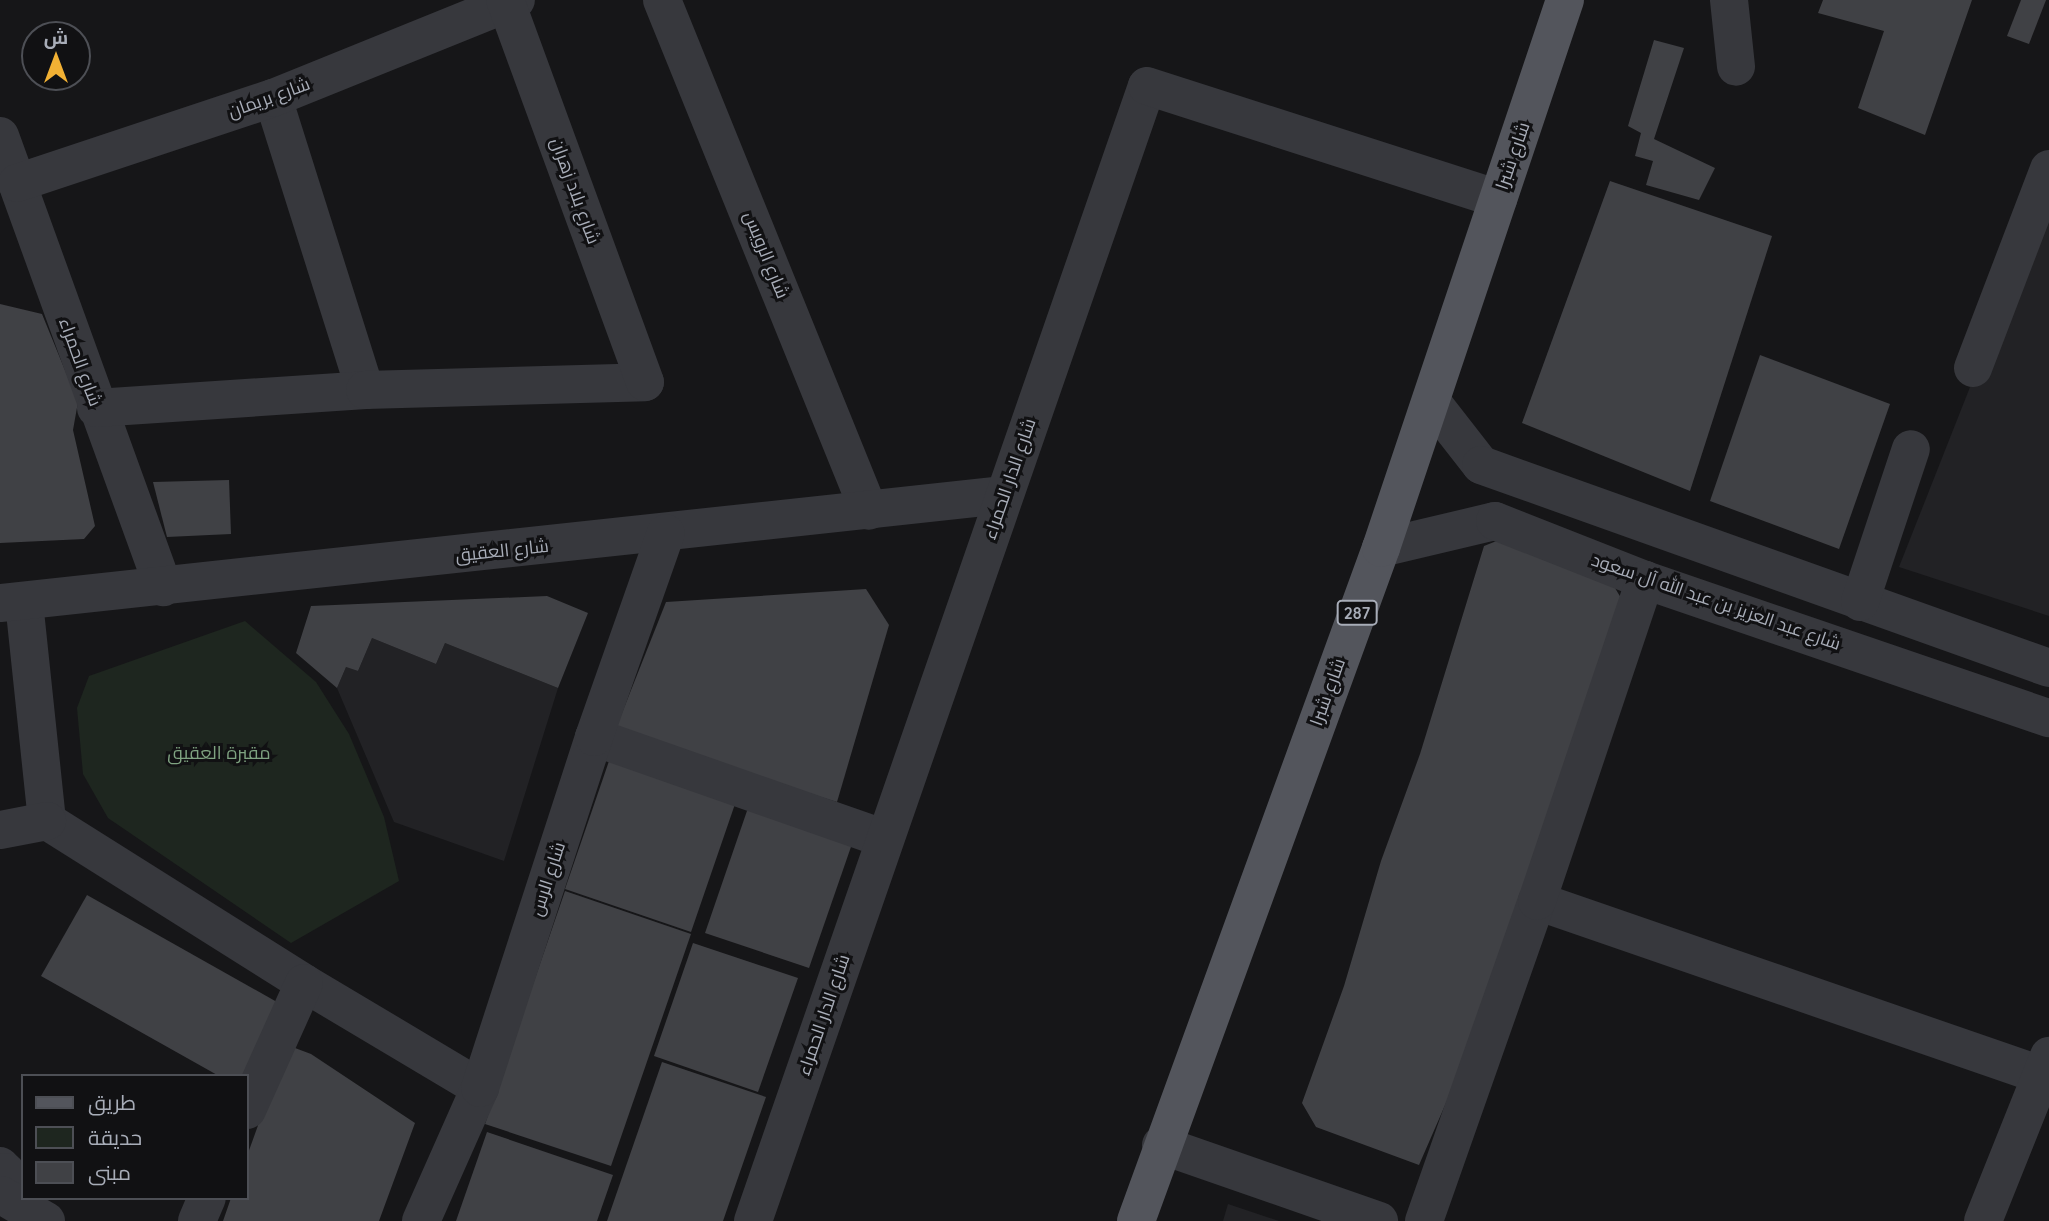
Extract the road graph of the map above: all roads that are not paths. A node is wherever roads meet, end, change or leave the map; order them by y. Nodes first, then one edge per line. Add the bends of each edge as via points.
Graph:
1 (662, 0) edge
2 (1565, 0) edge
3 (1729, 0) edge
4 (509, 1) edge
5 (1736, 67) dead end
6 (274, 97) junction
7 (0, 136) edge
8 (2049, 169) edge
9 (17, 183) junction
10 (1498, 199) junction
11 (1973, 368) dead end
12 (365, 390) junction
13 (1431, 401) junction
14 (96, 408) junction
15 (1911, 449) dead end
16 (1004, 495) junction
17 (869, 510) junction
18 (666, 533) junction
19 (1381, 548) junction
20 (1644, 580) junction
21 (163, 587) junction
22 (1860, 602) junction
23 (12, 603) edge
24 (2049, 668) edge
25 (2049, 718) edge
26 (594, 737) junction
27 (47, 821) junction
28 (0, 830) edge
29 (885, 839) junction
30 (1536, 901) junction
31 (304, 983) junction
32 (2045, 1065) edge
33 (480, 1088) junction
34 (248, 1108) edge
35 (1161, 1145) junction
36 (0, 1166) edge
37 (206, 1200) edge
38 (46, 1221) edge
39 (197, 1221) edge
40 (421, 1221) edge
41 (752, 1221) edge
42 (1136, 1221) edge
43 (1379, 1221) edge
44 (1424, 1221) edge
45 (1983, 1221) edge

1 - 17 street, شارع الرويس
2 - 10 main road, شارع شبرا / 287
3 - 5 street
4 - 6 street, شارع بريمان
4 - 12 street, شارع بلاد زهران via 645,382
6 - 9 street, شارع بريمان
6 - 12 street
7 - 9 street, شارع الحمراء
8 - 11 street
9 - 14 street, شارع الحمراء
10 - 13 main road, شارع شبرا / 287
10 - 16 street, شارع الدار الحمراء via 1147,86
12 - 14 street
13 - 19 main road, شارع شبرا / 287
13 - 22 street via 1480,465
14 - 21 street, شارع الحمراء
15 - 22 street
16 - 17 street, شارع العقيق
16 - 29 street, شارع الدار الحمراء
17 - 18 street, شارع العقيق
18 - 21 street, شارع العقيق
18 - 26 street, شارع الرس
19 - 20 street, شارع عبد العزيز بن عبد الله آل سعود via 1495,521
19 - 35 main road, شارع شبرا / 287
20 - 25 street, شارع عبد العزيز بن عبد الله آل سعود
20 - 30 street
21 - 23 street, شارع العقيق
22 - 24 street
23 - 27 street
26 - 29 street
26 - 33 street, شارع الرس
27 - 28 street
27 - 31 street
29 - 41 street, شارع الدار الحمراء
30 - 32 street
30 - 44 street
31 - 33 street
31 - 34 street
32 - 45 street
33 - 40 street, شارع الرس
35 - 42 main road, شارع شبرا / 287
35 - 43 street
36 - 38 street via 6,1172 1,1195
37 - 39 street

